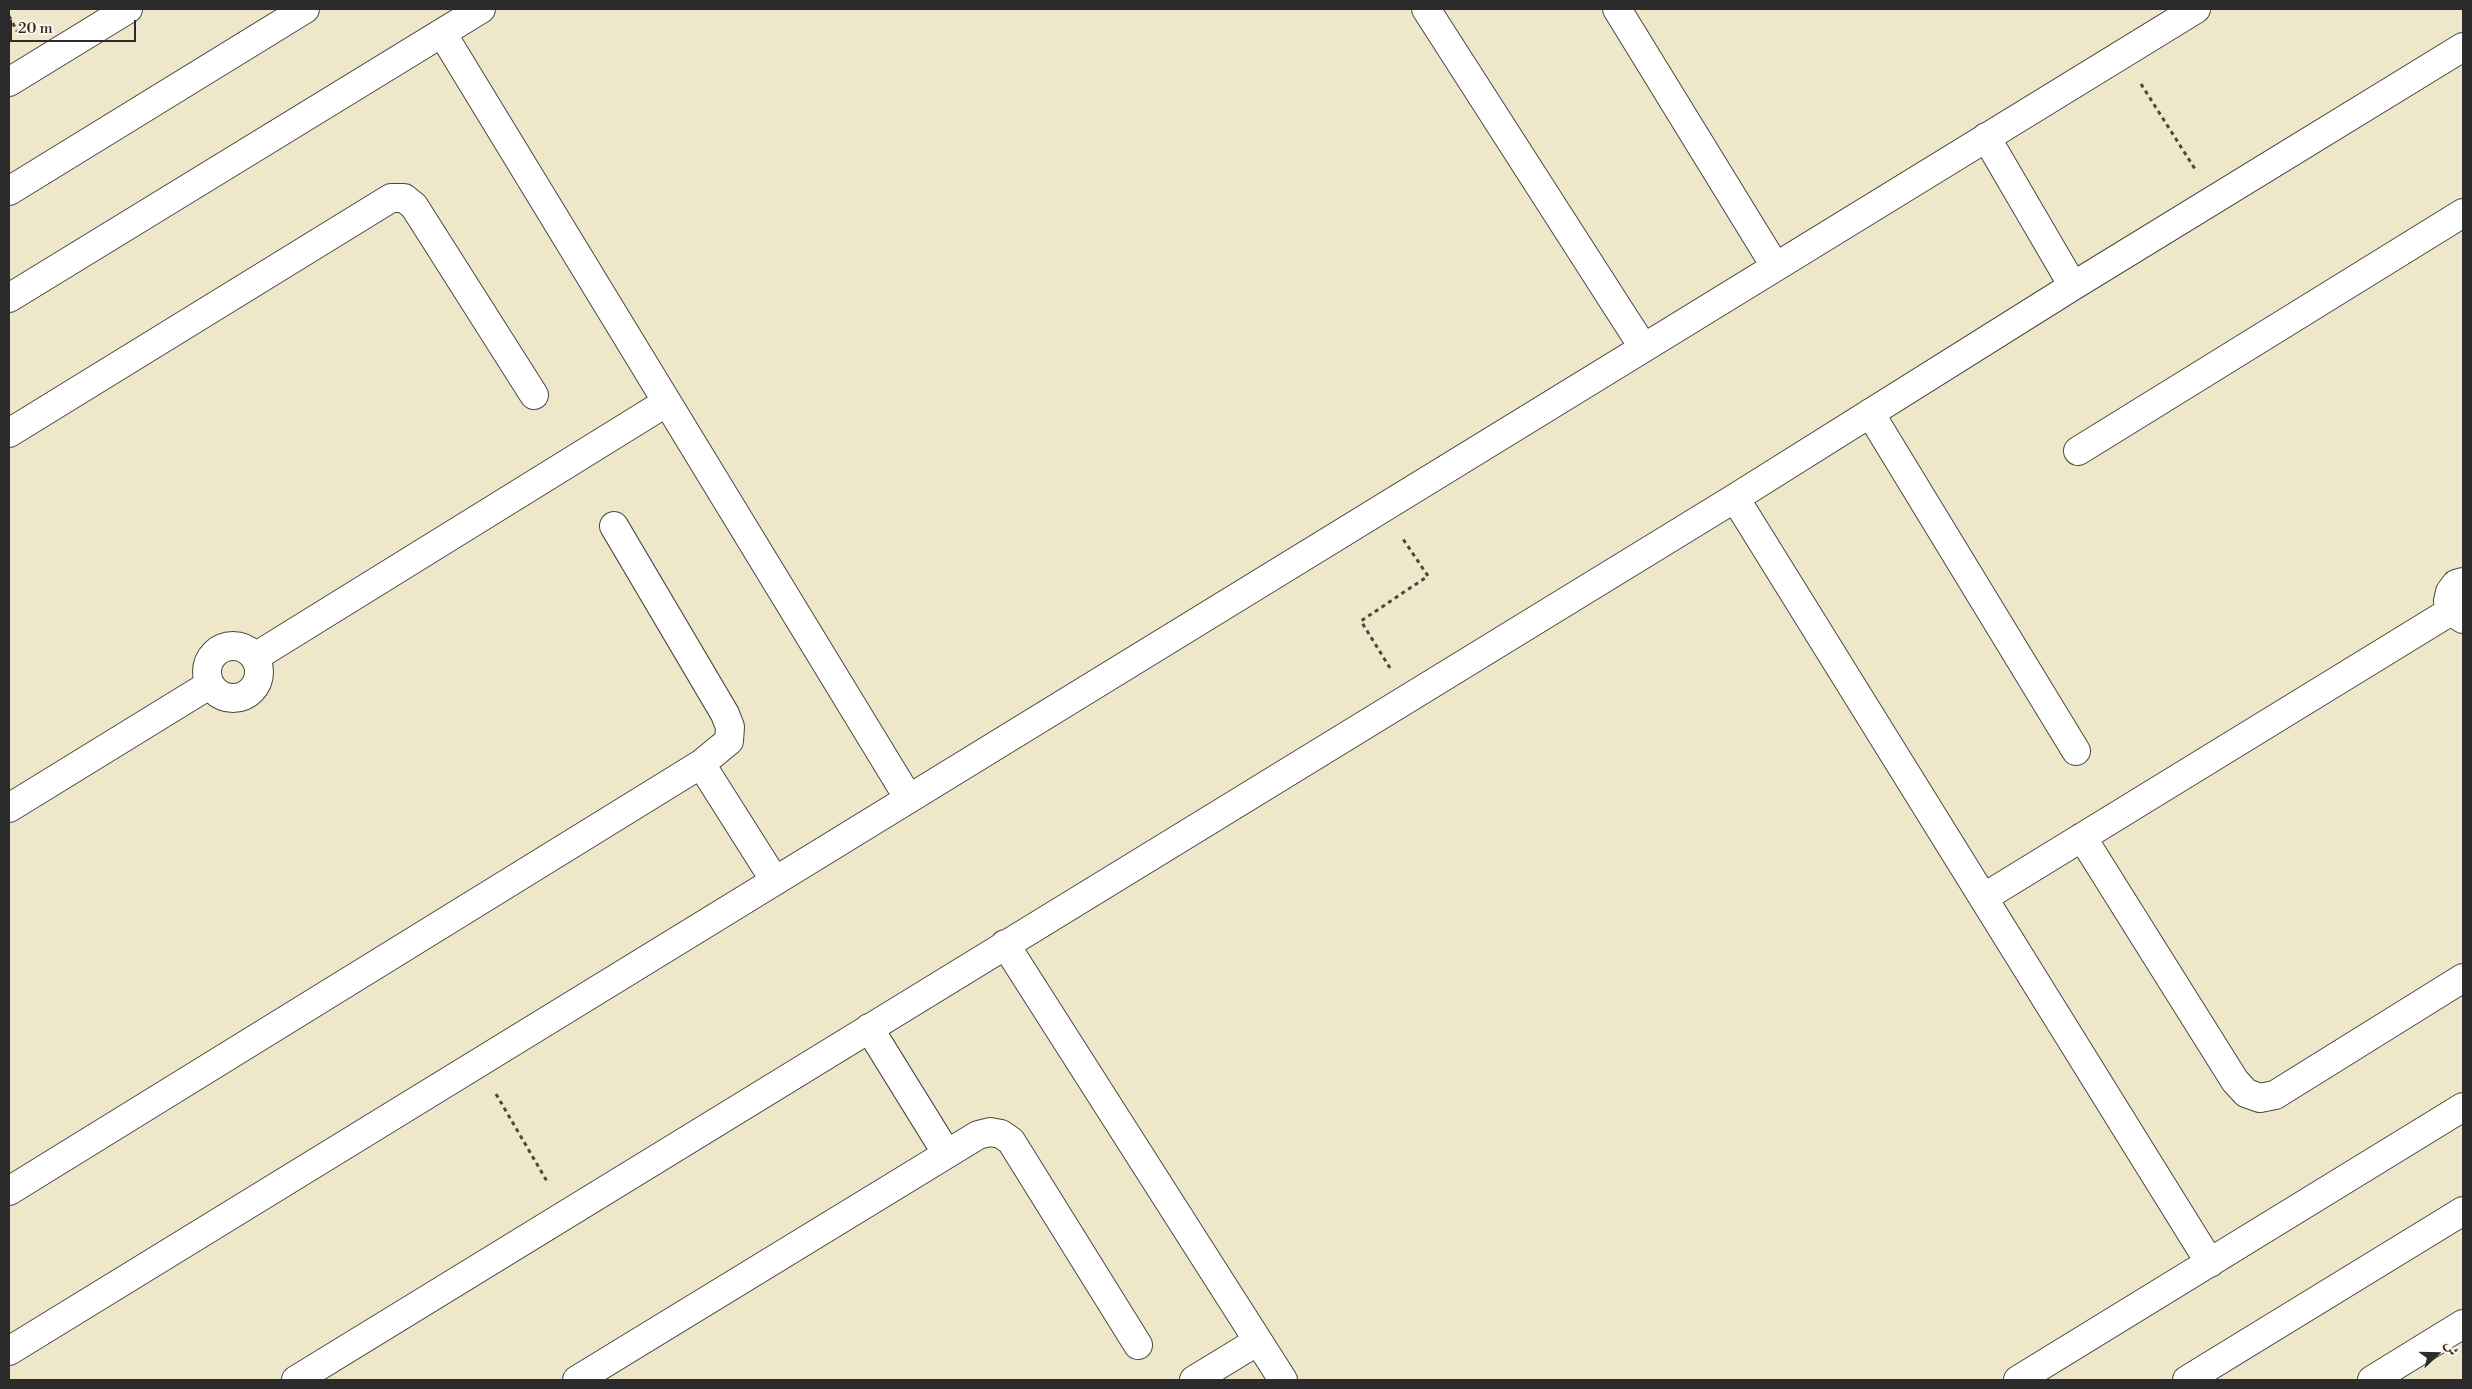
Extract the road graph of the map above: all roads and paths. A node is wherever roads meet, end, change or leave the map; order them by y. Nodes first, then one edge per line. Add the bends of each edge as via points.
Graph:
1 (128, 9) edge
2 (305, 9) edge
3 (481, 9) edge
4 (1426, 9) edge
5 (1617, 9) edge
6 (2196, 9) edge
7 (442, 33) junction
8 (2463, 47) edge
9 (2122, 54) junction
10 (9, 82) edge
11 (1986, 137) junction
12 (9, 191) edge
13 (2214, 199) junction
14 (2463, 213) edge
15 (1775, 266) junction
16 (2073, 286) junction
17 (9, 298) edge
18 (1642, 347) junction
19 (534, 395) dead end
20 (667, 402) junction
21 (1870, 413) junction
22 (9, 433) edge
23 (2078, 451) dead end
24 (1735, 498) junction
25 (1382, 507) junction
26 (614, 526) dead end
27 (2463, 582) edge
28 (2457, 615) edge
29 (255, 657) junction
30 (1395, 675) dead end
31 (209, 685) junction
32 (2076, 751) dead end
33 (701, 764) junction
34 (909, 798) junction
35 (9, 808) edge
36 (2082, 837) junction
37 (775, 881) junction
38 (1983, 898) junction
39 (1005, 944) junction
40 (2463, 978) edge
41 (869, 1028) junction
42 (478, 1063) junction
43 (2463, 1107) edge
44 (947, 1154) junction
45 (9, 1191) edge
46 (2463, 1211) edge
47 (566, 1214) junction
48 (2210, 1263) junction
49 (2463, 1324) edge
50 (1258, 1341) junction
51 (1138, 1345) dead end
52 (9, 1351) edge
53 (296, 1380) edge
54 (577, 1380) edge
55 (1194, 1380) edge
56 (1283, 1380) edge
57 (2018, 1380) edge
58 (2187, 1380) edge
59 (2374, 1380) edge

1 - 10 street
2 - 12 street
3 - 7 street
4 - 18 street
5 - 15 street
6 - 9 street
7 - 17 street
7 - 20 street
8 - 13 street
9 - 11 street
9 - 13 path
11 - 15 street
11 - 16 street
13 - 16 street
14 - 23 street
15 - 18 street
16 - 21 street
18 - 25 street
19 - 22 street via 414,206 404,198 391,198
20 - 29 street
20 - 34 street
21 - 24 street
21 - 32 street
24 - 38 street
24 - 39 street
25 - 30 path via 1428,576 1361,621
25 - 34 street
26 - 33 street via 730,727 729,741
27 - 28 street via 2456,584 2448,601
28 - 36 street
29 - 31 street via 245,648 231,645 219,649 209,659 206,672
29 - 31 street via 260,670 257,685 247,695 233,699 220,696
31 - 35 street
33 - 37 street
33 - 45 street
34 - 37 street
36 - 38 street
36 - 40 street via 2235,1081 2246,1093 2260,1098 2276,1095
37 - 42 street
38 - 48 street
39 - 41 street
39 - 50 street
41 - 44 street
41 - 47 street
42 - 47 path
42 - 52 street
43 - 48 street
44 - 51 street via 978,1135 990,1132 1011,1141
44 - 54 street
46 - 58 street
47 - 53 street
48 - 57 street
49 - 59 street
50 - 55 street
50 - 56 street

